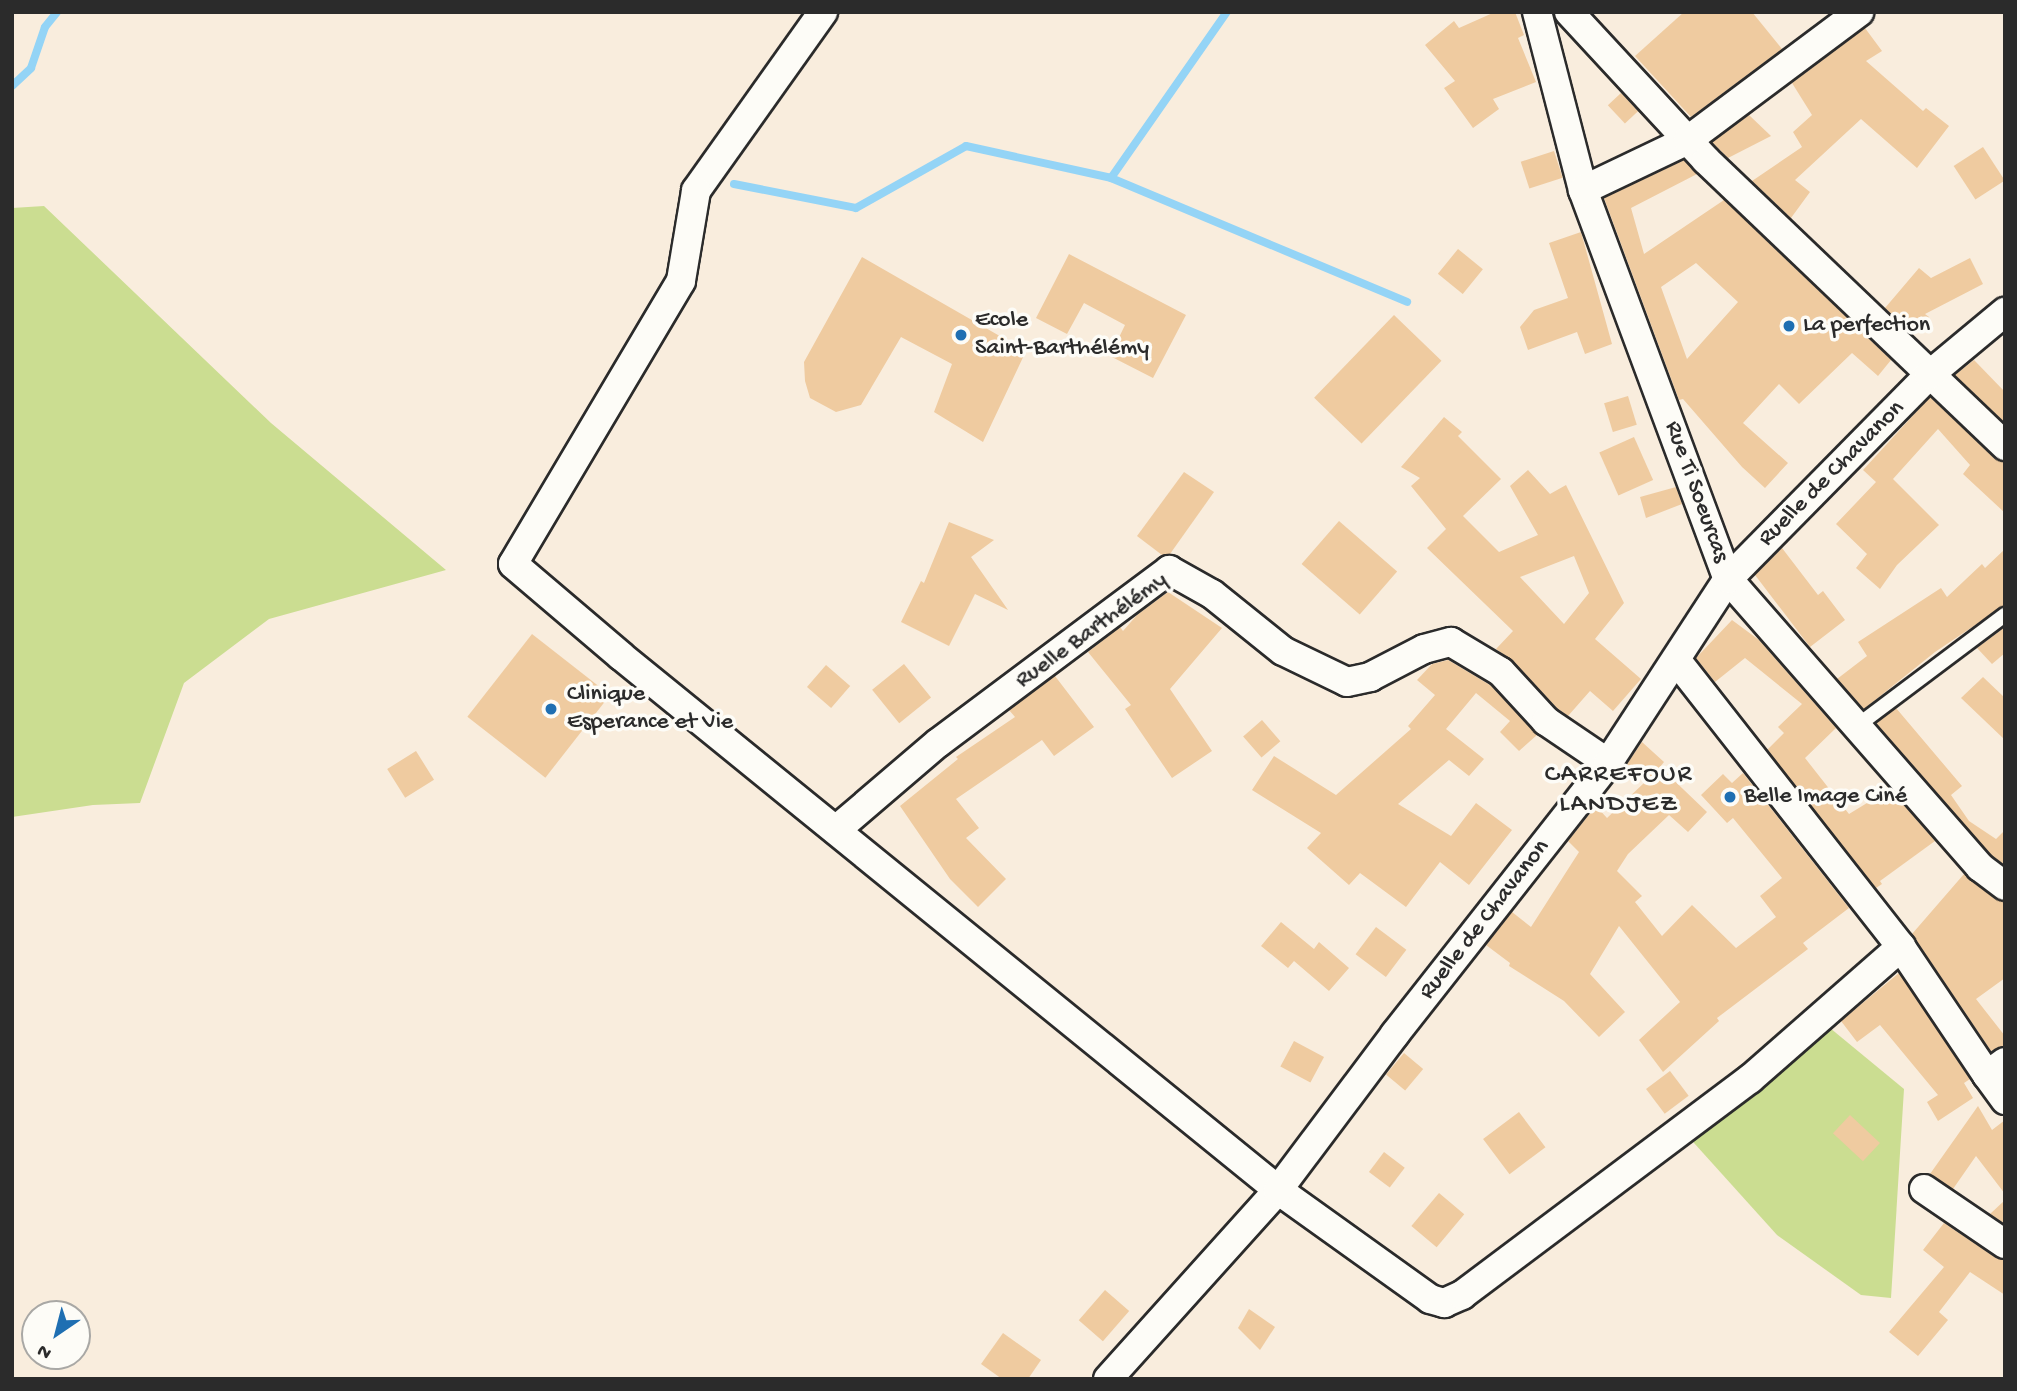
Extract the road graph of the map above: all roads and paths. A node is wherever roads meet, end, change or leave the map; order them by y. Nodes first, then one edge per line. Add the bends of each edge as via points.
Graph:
1 (823, 12) edge
2 (1537, 12) edge
3 (1569, 12) edge
4 (1859, 12) edge
5 (1688, 140) junction
6 (1583, 190) junction
7 (2005, 312) edge
8 (1929, 375) junction
9 (2005, 446) edge
10 (1728, 579) junction
11 (2005, 615) edge
12 (1677, 661) junction
13 (1857, 726) junction
14 (1608, 763) junction
15 (836, 830) junction
16 (2005, 886) edge
17 (1901, 947) junction
18 (1996, 1068) edge
19 (2005, 1100) edge
20 (1924, 1189) dead end
21 (1279, 1190) junction
22 (2005, 1244) edge
23 (1108, 1379) edge

1 - 15 street via 696,191 681,281 513,564
2 - 6 street, Rue Ti Soeurcas
3 - 5 street
4 - 5 street
5 - 6 street
5 - 8 street
6 - 10 street, Rue Ti Soeurcas
7 - 8 street, Ruelle de Chavanon
8 - 9 street
8 - 10 street, Ruelle de Chavanon
10 - 12 street, Ruelle de Chavanon
10 - 13 street, Rue Ti Soeurcas
11 - 13 lane
12 - 14 street, Ruelle de Chavanon
12 - 17 street
13 - 16 street, Rue Ti Soeurcas via 1980,867
14 - 15 street, Ruelle Barthélémy via 1546,721 1501,672 1451,642 1424,649 1370,677 1347,682 1283,651 1212,594 1170,570 938,743
14 - 21 street, Ruelle de Chavanon
15 - 21 street
17 - 18 street
17 - 21 street via 1750,1079 1483,1279 1444,1303 1430,1299
18 - 19 street
20 - 22 street
21 - 23 street, Ruelle de Chavanon

